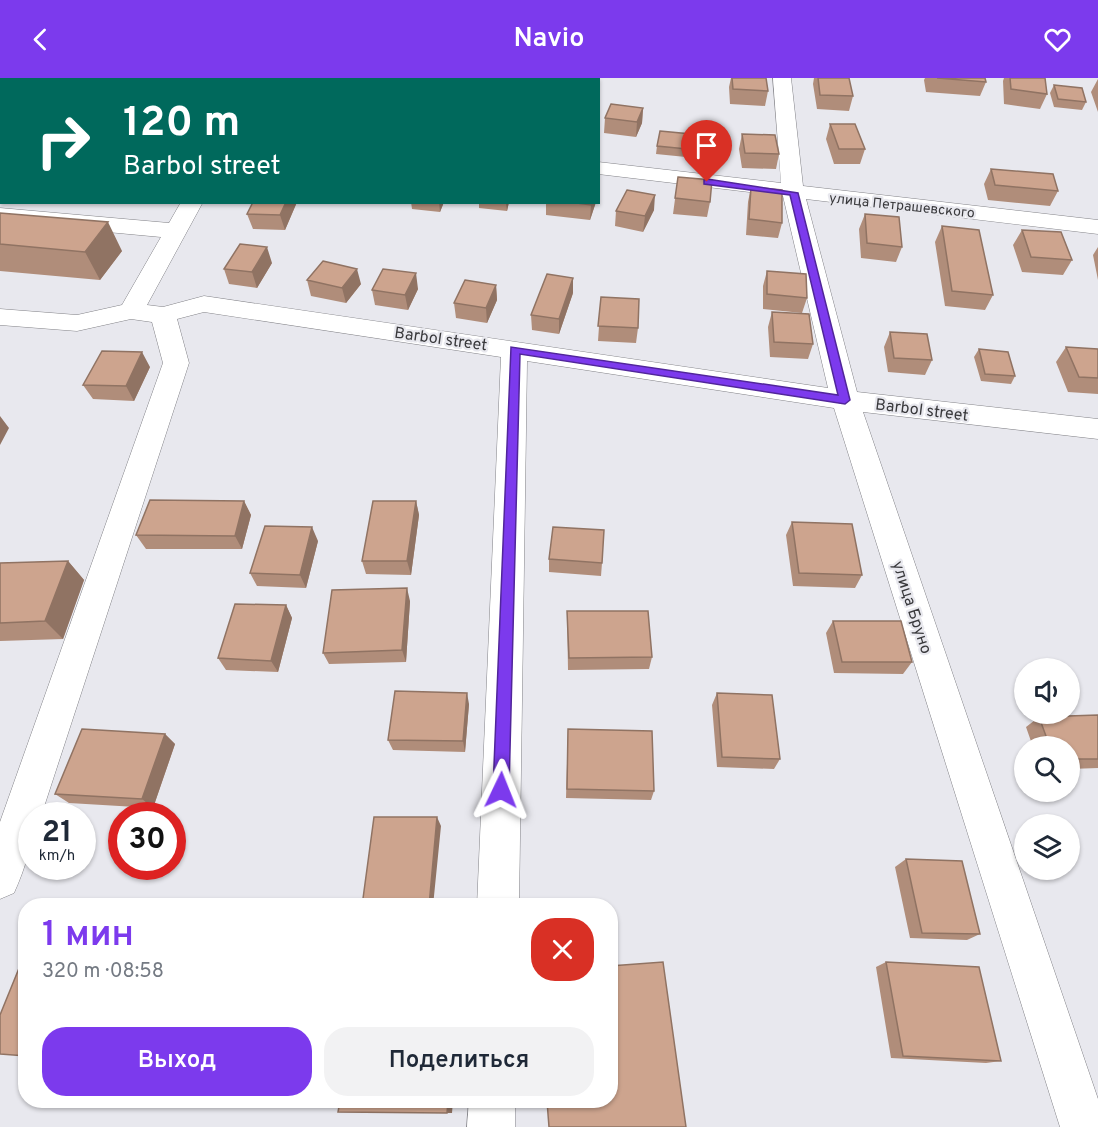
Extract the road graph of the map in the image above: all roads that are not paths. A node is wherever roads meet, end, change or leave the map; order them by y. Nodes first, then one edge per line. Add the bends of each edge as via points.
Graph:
1 (782, 78) edge
2 (600, 168) edge
3 (794, 193) junction
4 (191, 204) edge
5 (0, 215) edge
6 (1098, 227) edge
7 (176, 231) junction
8 (131, 311) junction
9 (163, 315) junction
10 (0, 317) edge
11 (514, 349) junction
12 (845, 400) junction
13 (1098, 429) edge
14 (0, 879) edge
15 (498, 898) edge
16 (492, 1108) edge
17 (491, 1127) edge
18 (1084, 1127) edge

1 - 3 street, улица Бруно
2 - 3 street, улица Петрашевского
3 - 6 street, улица Петрашевского
3 - 12 street, улица Бруно
4 - 7 street
5 - 7 street
7 - 8 street
8 - 9 street, Barbol street
8 - 10 street, Barbol street via 77,323
9 - 11 street, Barbol street via 204,304
9 - 14 street via 176,363
11 - 12 street, Barbol street
11 - 15 street
12 - 13 street, Barbol street
12 - 18 street, улица Бруно
16 - 17 street

